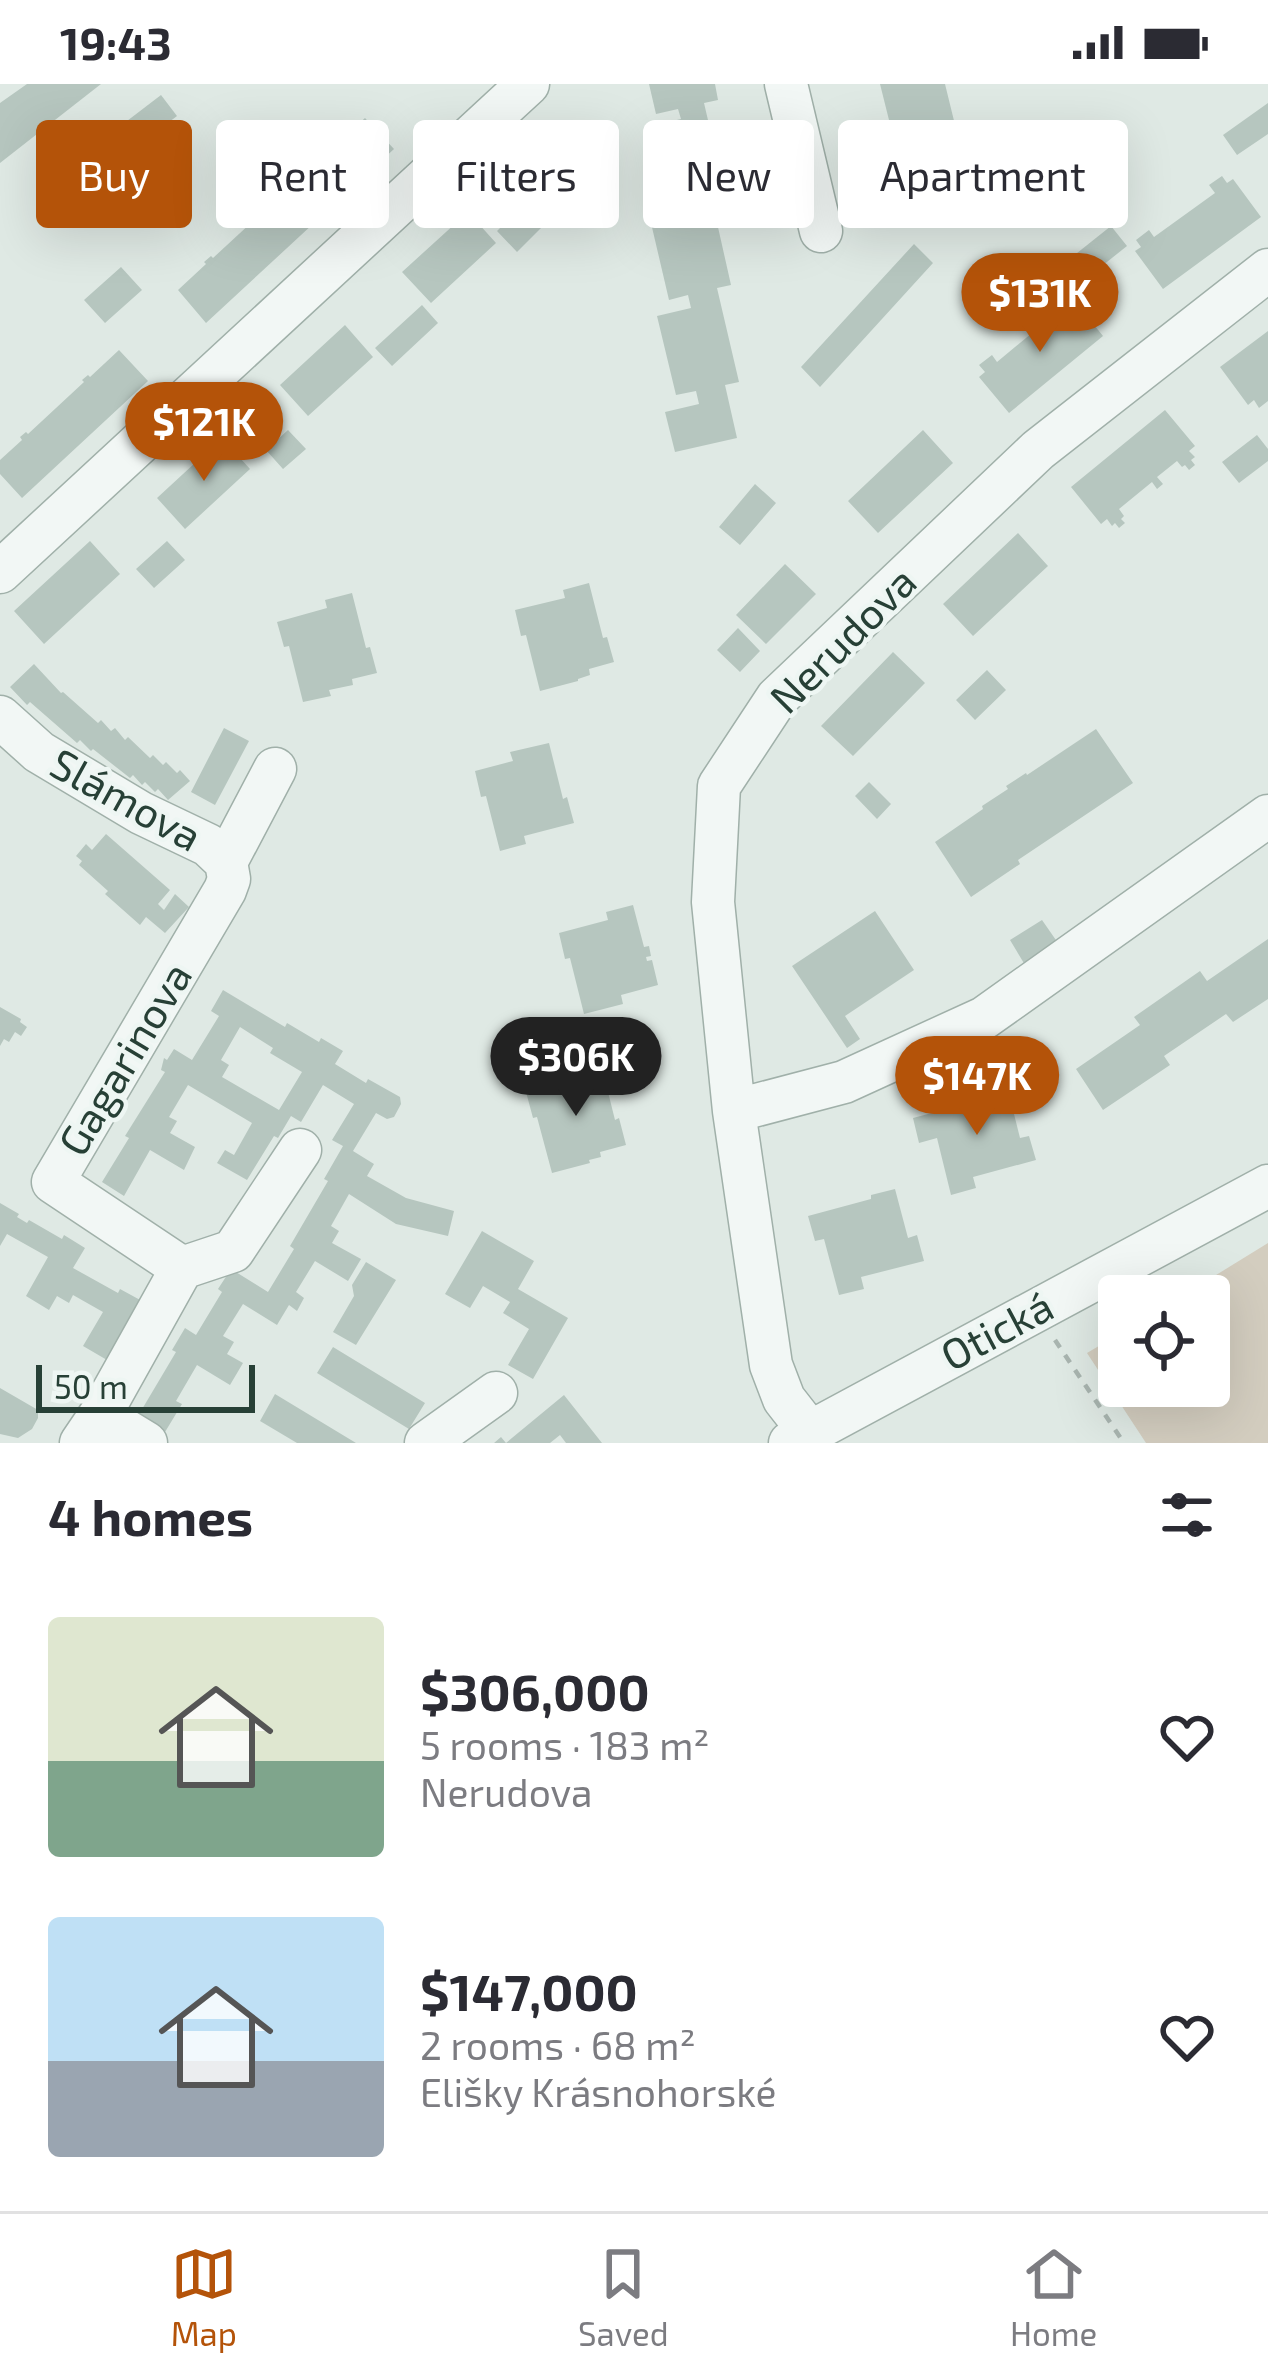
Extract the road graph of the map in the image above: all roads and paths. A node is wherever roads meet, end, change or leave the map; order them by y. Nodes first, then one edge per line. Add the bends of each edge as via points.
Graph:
1 (528, 84) edge
2 (786, 84) edge
3 (820, 231) dead end
4 (1268, 270) edge
5 (0, 572) edge
6 (0, 717) edge
7 (275, 769) dead end
8 (1268, 816) edge
9 (226, 862) junction
10 (734, 1111) junction
11 (300, 1150) dead end
12 (1268, 1186) edge
13 (182, 1268) junction
14 (1036, 1310) junction
15 (496, 1394) dead end
16 (90, 1429) edge
17 (799, 1437) edge
18 (146, 1443) edge
19 (426, 1443) edge
20 (1124, 1443) edge

1 - 5 street
2 - 3 street
4 - 10 street, Nerudova via 1037,450 777,698 719,787 713,902
6 - 9 street, Slámova via 39,752
7 - 9 street, Slámova
8 - 10 street via 984,1018 844,1082
9 - 13 street, Gagarinova via 225,890 53,1182
10 - 17 street, Nerudova via 771,1365
11 - 13 street via 232,1251
12 - 14 street, Otická
13 - 16 street
14 - 17 street, Otická
14 - 20 path
15 - 19 street
16 - 18 street

